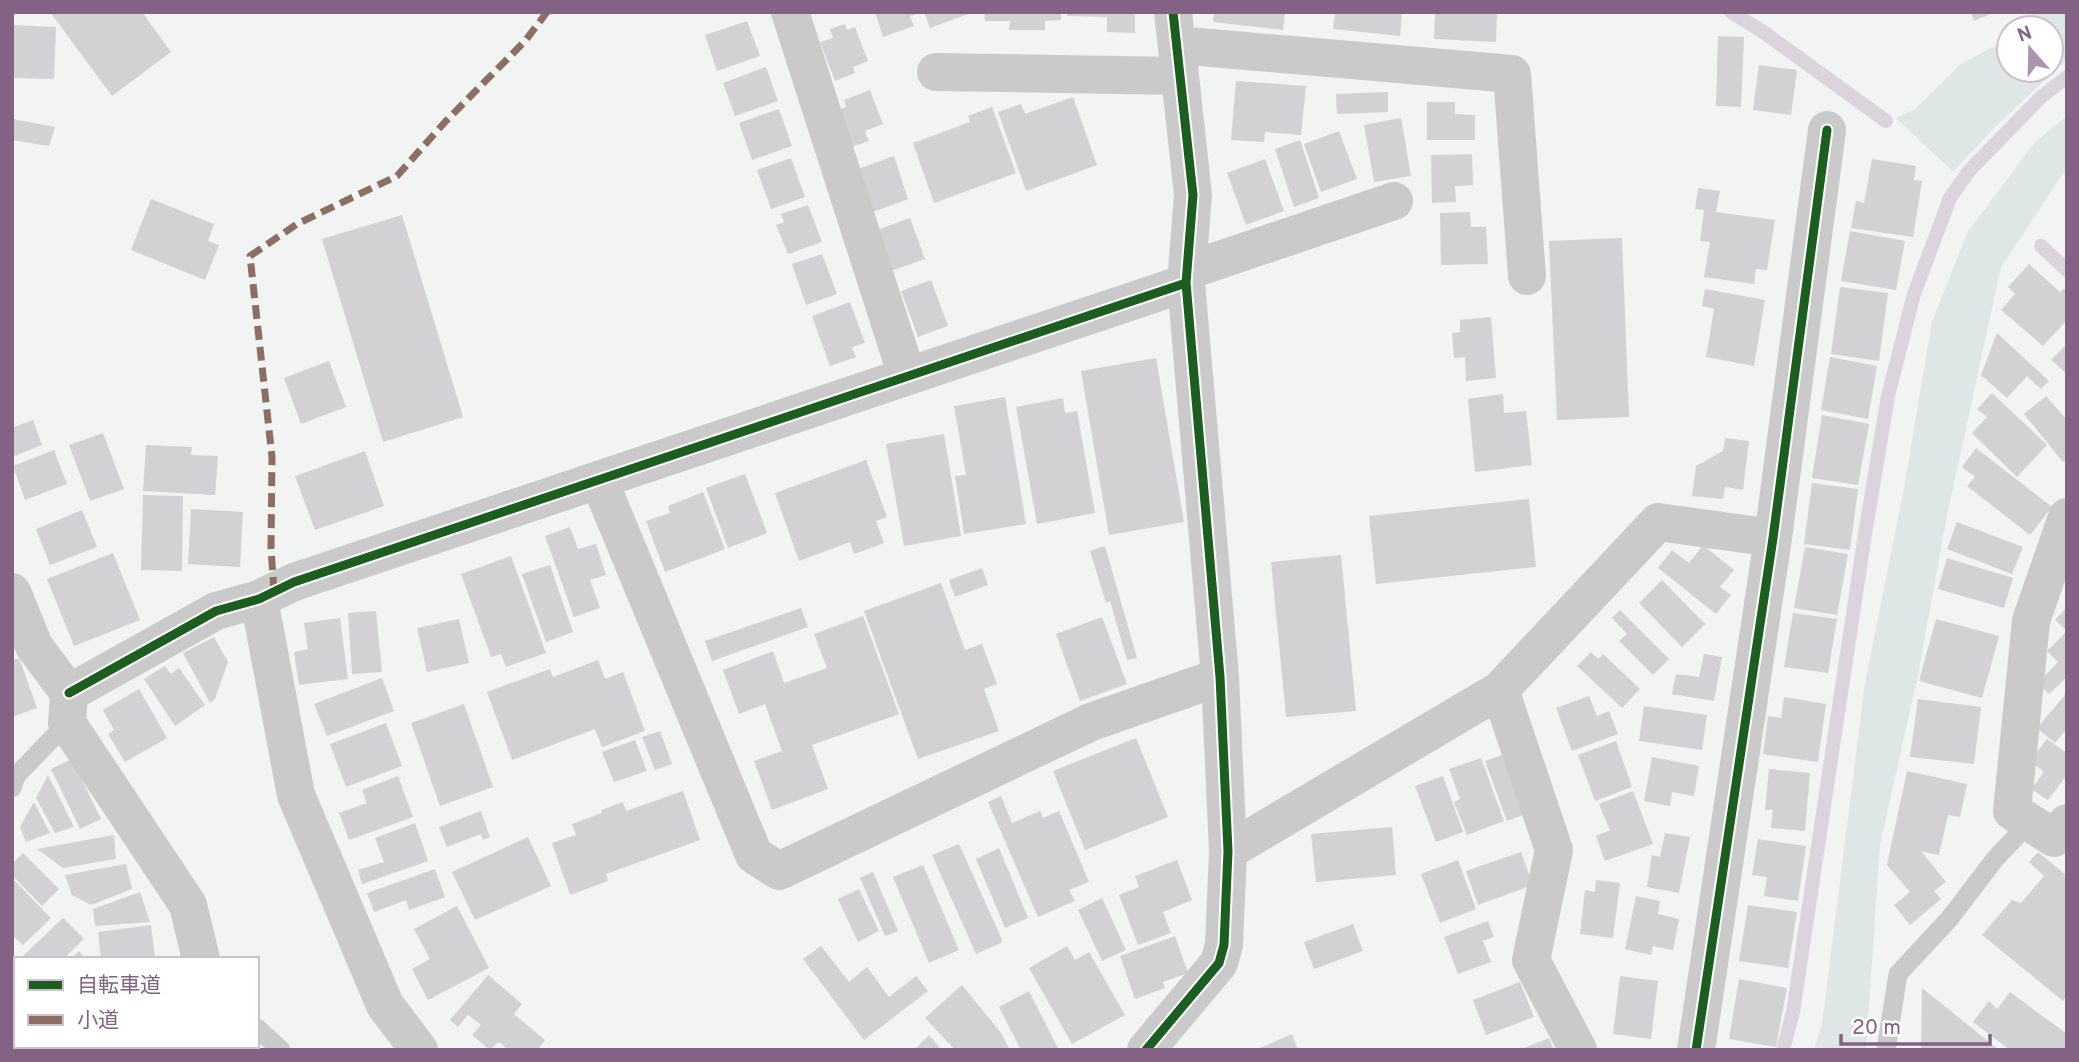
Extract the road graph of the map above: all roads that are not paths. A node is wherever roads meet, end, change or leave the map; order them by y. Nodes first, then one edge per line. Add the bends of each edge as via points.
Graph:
1 (790, 12) edge
2 (1176, 44) edge
3 (936, 72) dead end
4 (1827, 130) dead end
5 (1394, 201) dead end
6 (1527, 276) dead end
7 (1187, 277) junction
8 (907, 376) junction
9 (599, 480) junction
10 (2067, 517) edge
11 (1773, 538) junction
12 (12, 592) edge
13 (258, 598) junction
14 (1220, 677) junction
15 (1500, 690) junction
16 (68, 708) junction
17 (14, 779) edge
18 (2048, 822) edge
19 (1228, 850) junction
20 (201, 957) edge
21 (259, 1030) edge
22 (281, 1050) edge
23 (419, 1050) edge
24 (1146, 1050) edge
25 (1577, 1050) edge
26 (1696, 1050) edge
27 (1886, 1050) edge

1 - 8 street
2 - 3 street
2 - 6 street via 1512,74
2 - 7 street via 1193,195
4 - 11 street
5 - 7 street
7 - 8 street
7 - 14 street
8 - 9 street
9 - 13 street
9 - 14 street via 754,855 779,871 1091,722
10 - 18 street via 2031,621 2012,811
11 - 15 street via 1658,522
11 - 26 street
12 - 16 street via 34,646
13 - 16 street via 216,611
13 - 23 street via 296,795 385,1005
14 - 19 street
15 - 19 street
15 - 25 street via 1554,850 1531,961
16 - 17 lane
16 - 20 street via 188,905
18 - 27 lane via 1995,859 1950,918 1898,974
19 - 24 street via 1224,945 1219,963
21 - 22 lane

